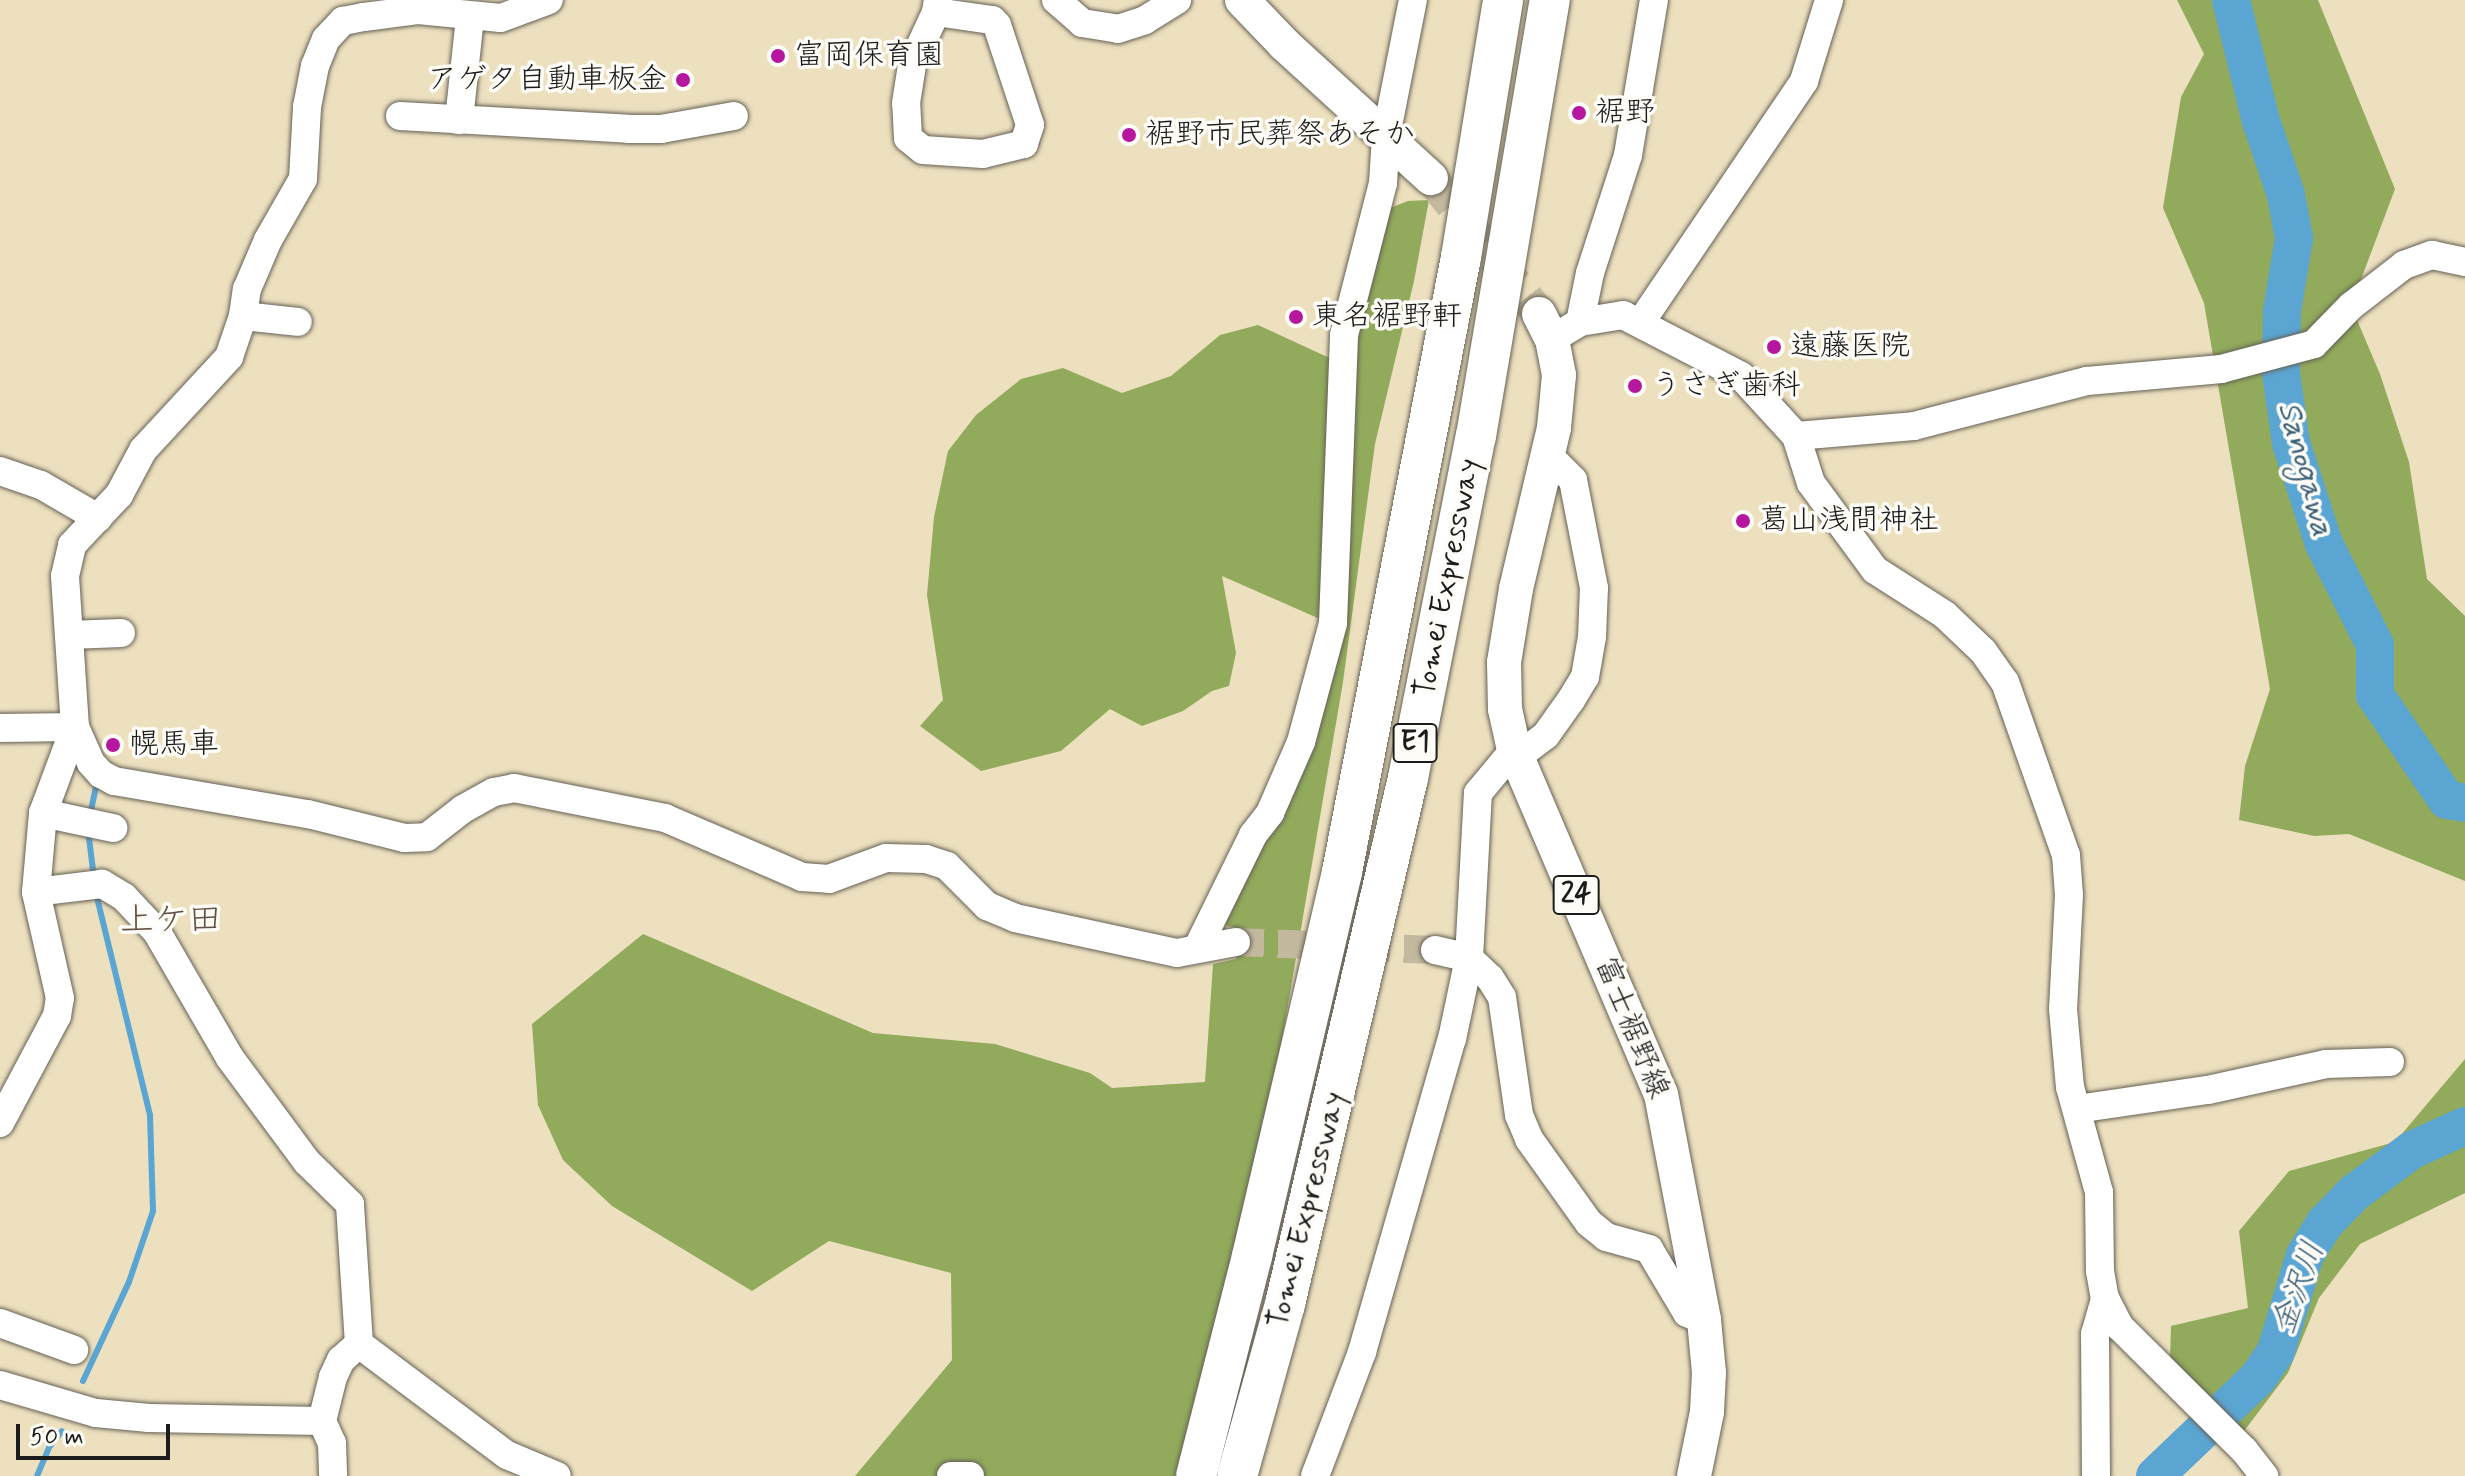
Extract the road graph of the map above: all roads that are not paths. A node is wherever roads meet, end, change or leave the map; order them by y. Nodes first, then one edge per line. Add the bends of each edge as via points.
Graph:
1 (549, 0) edge
2 (1056, 0) edge
3 (1177, 0) edge
4 (1242, 0) edge
5 (1413, 0) edge
6 (1503, 0) edge
7 (1550, 0) edge
8 (1654, 0) edge
9 (1829, 0) edge
10 (427, 6) edge
11 (937, 6) edge
12 (367, 8) edge
13 (470, 17) junction
14 (400, 116) dead end
15 (734, 116) dead end
16 (459, 120) junction
17 (1386, 136) junction
18 (1431, 178) tunnel mouth
19 (2465, 262) edge
20 (243, 316) junction
21 (298, 322) dead end
22 (1641, 322) junction
23 (1557, 325) junction
24 (1796, 436) junction
25 (1549, 456) junction
26 (0, 471) edge
27 (98, 518) junction
28 (121, 633) dead end
29 (69, 635) junction
30 (75, 727) junction
31 (0, 728) edge
32 (1516, 754) junction
33 (43, 813) junction
34 (113, 828) dead end
35 (36, 892) junction
36 (1236, 942) tunnel mouth
37 (1198, 947) junction
38 (1435, 950) tunnel mouth
39 (1469, 958) junction
40 (2390, 1062) dead end
41 (2077, 1109) junction
42 (0, 1123) edge
43 (2105, 1298) junction
44 (1704, 1320) junction
45 (0, 1323) edge
46 (359, 1344) junction
47 (74, 1350) dead end
48 (0, 1385) edge
49 (322, 1421) junction
50 (333, 1476) edge
51 (557, 1476) edge
52 (951, 1476) edge
53 (970, 1476) edge
54 (1196, 1476) edge
55 (1237, 1476) edge
56 (1315, 1476) edge
57 (1694, 1476) edge
58 (2096, 1476) edge
59 (2264, 1476) edge

1 - 13 street via 501,18
2 - 3 street via 1082,23 1118,29
4 - 17 main road
5 - 17 street
6 - 54 highway, Tomei Expressway / E1 via 1461,257 1345,857
7 - 55 highway, Tomei Expressway / E1 via 1476,436 1408,778 1285,1304
8 - 23 street via 1628,155 1590,273
9 - 22 street via 1804,81
10 - 12 street
10 - 13 street
11 - 11 street via 912,64 908,138 923,150 983,154 1024,144 1030,125 997,25
12 - 20 street via 343,21 324,43 307,107 303,179 247,289
13 - 16 street
14 - 16 street
15 - 16 street via 645,129
17 - 18 main road
17 - 37 street via 1383,183 1344,335 1333,623 1301,742 1270,813 1253,835
19 - 24 street via 2432,255 2404,265 2351,306 2314,344 2221,369 2087,381 1914,426
20 - 21 street
20 - 27 street via 229,357 143,450 119,495
22 - 23 street via 1623,315
22 - 24 street via 1741,376
23 - 25 main road, 富士裾野線 / 24 via 1559,375
24 - 41 street via 1811,483 1875,570 1945,615 1983,651 2005,682 2066,855 2063,1009
25 - 32 main road, 富士裾野線 / 24 via 1504,662 1505,709
25 - 32 street via 1573,480 1594,588 1592,637 1585,677 1571,700 1546,735
26 - 27 street via 41,485
27 - 29 street via 72,545 65,576
28 - 29 street
29 - 30 street
30 - 31 street
30 - 33 street
30 - 37 street via 101,774 176,794 238,800 404,838 427,837 463,809 514,788 665,818 802,877 829,879 886,858 926,859 947,866 987,906 1015,918 1177,953
32 - 39 street via 1478,793
32 - 44 main road, 富士裾野線 / 24 via 1661,1094
33 - 34 street
33 - 35 street
35 - 42 street via 60,998 57,1016
35 - 46 street via 102,884 124,897 157,932 230,1058 307,1162 350,1204
36 - 37 street
38 - 39 street
39 - 44 street via 1502,997 1513,1085 1529,1139 1589,1223 1606,1237 1649,1249 1687,1313
39 - 56 street via 1452,1039 1362,1352
40 - 41 street via 2326,1064 2208,1090
41 - 43 street via 2099,1192
43 - 58 street via 2095,1334
43 - 59 street via 2120,1327
44 - 57 main road, 富士裾野線 / 24 via 1707,1412
45 - 47 street
46 - 49 street via 341,1360
46 - 51 street via 507,1455
48 - 49 street via 96,1413
49 - 50 street via 332,1443
52 - 53 street

